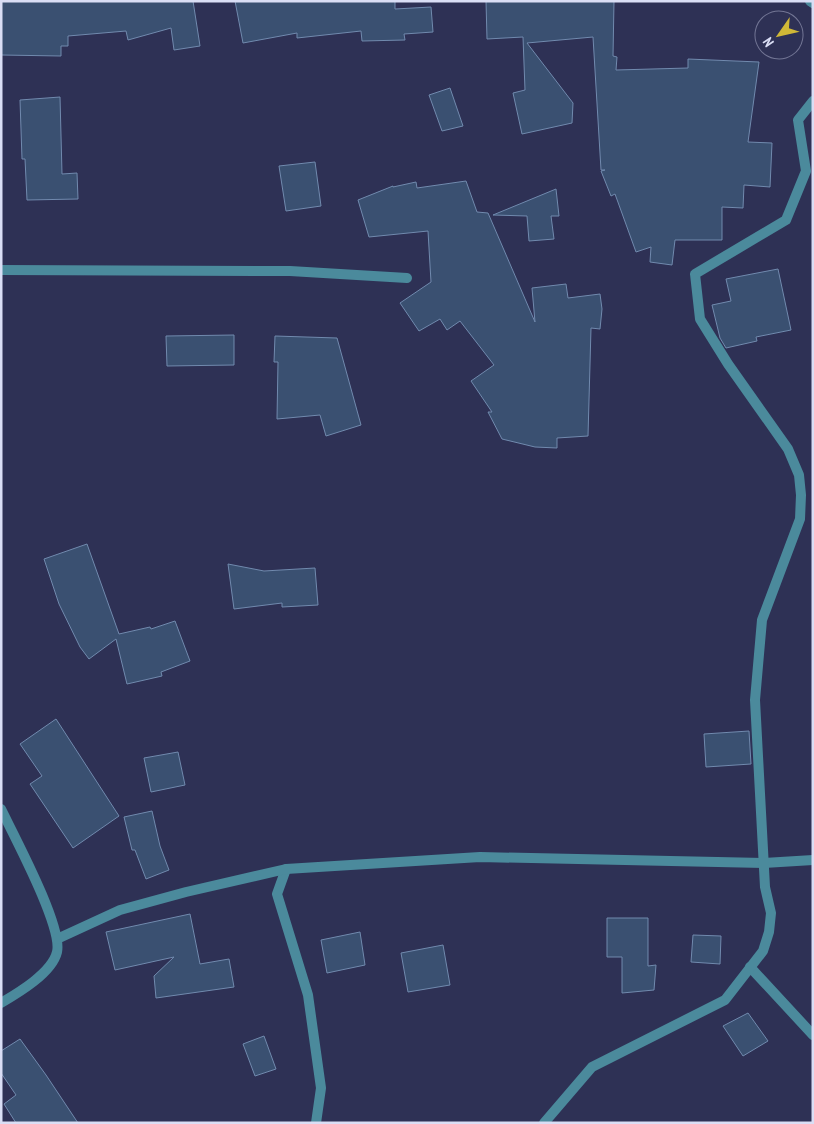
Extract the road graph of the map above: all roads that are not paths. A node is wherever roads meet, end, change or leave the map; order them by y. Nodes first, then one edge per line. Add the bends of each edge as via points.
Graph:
1 (813, 101) edge
2 (1, 270) edge
3 (407, 278) dead end
4 (1, 809) edge
5 (813, 860) edge
6 (764, 864) junction
7 (286, 868) junction
8 (57, 939) junction
9 (750, 967) junction
10 (1, 1003) edge
11 (813, 1035) edge
12 (316, 1123) edge
13 (544, 1123) edge

1 - 6 street via 798,120 806,171 786,220 695,274 700,319 788,449 799,475 800,519 762,620 755,700
2 - 3 street via 290,271
4 - 8 street via 44,899
5 - 6 street
6 - 7 street via 480,857
6 - 9 street via 771,912 769,932 763,951
7 - 8 street via 120,910
7 - 12 street via 277,894 308,995 321,1088
8 - 10 street via 58,953 48,968 26,988
9 - 11 street
9 - 13 street via 725,1000 592,1067

